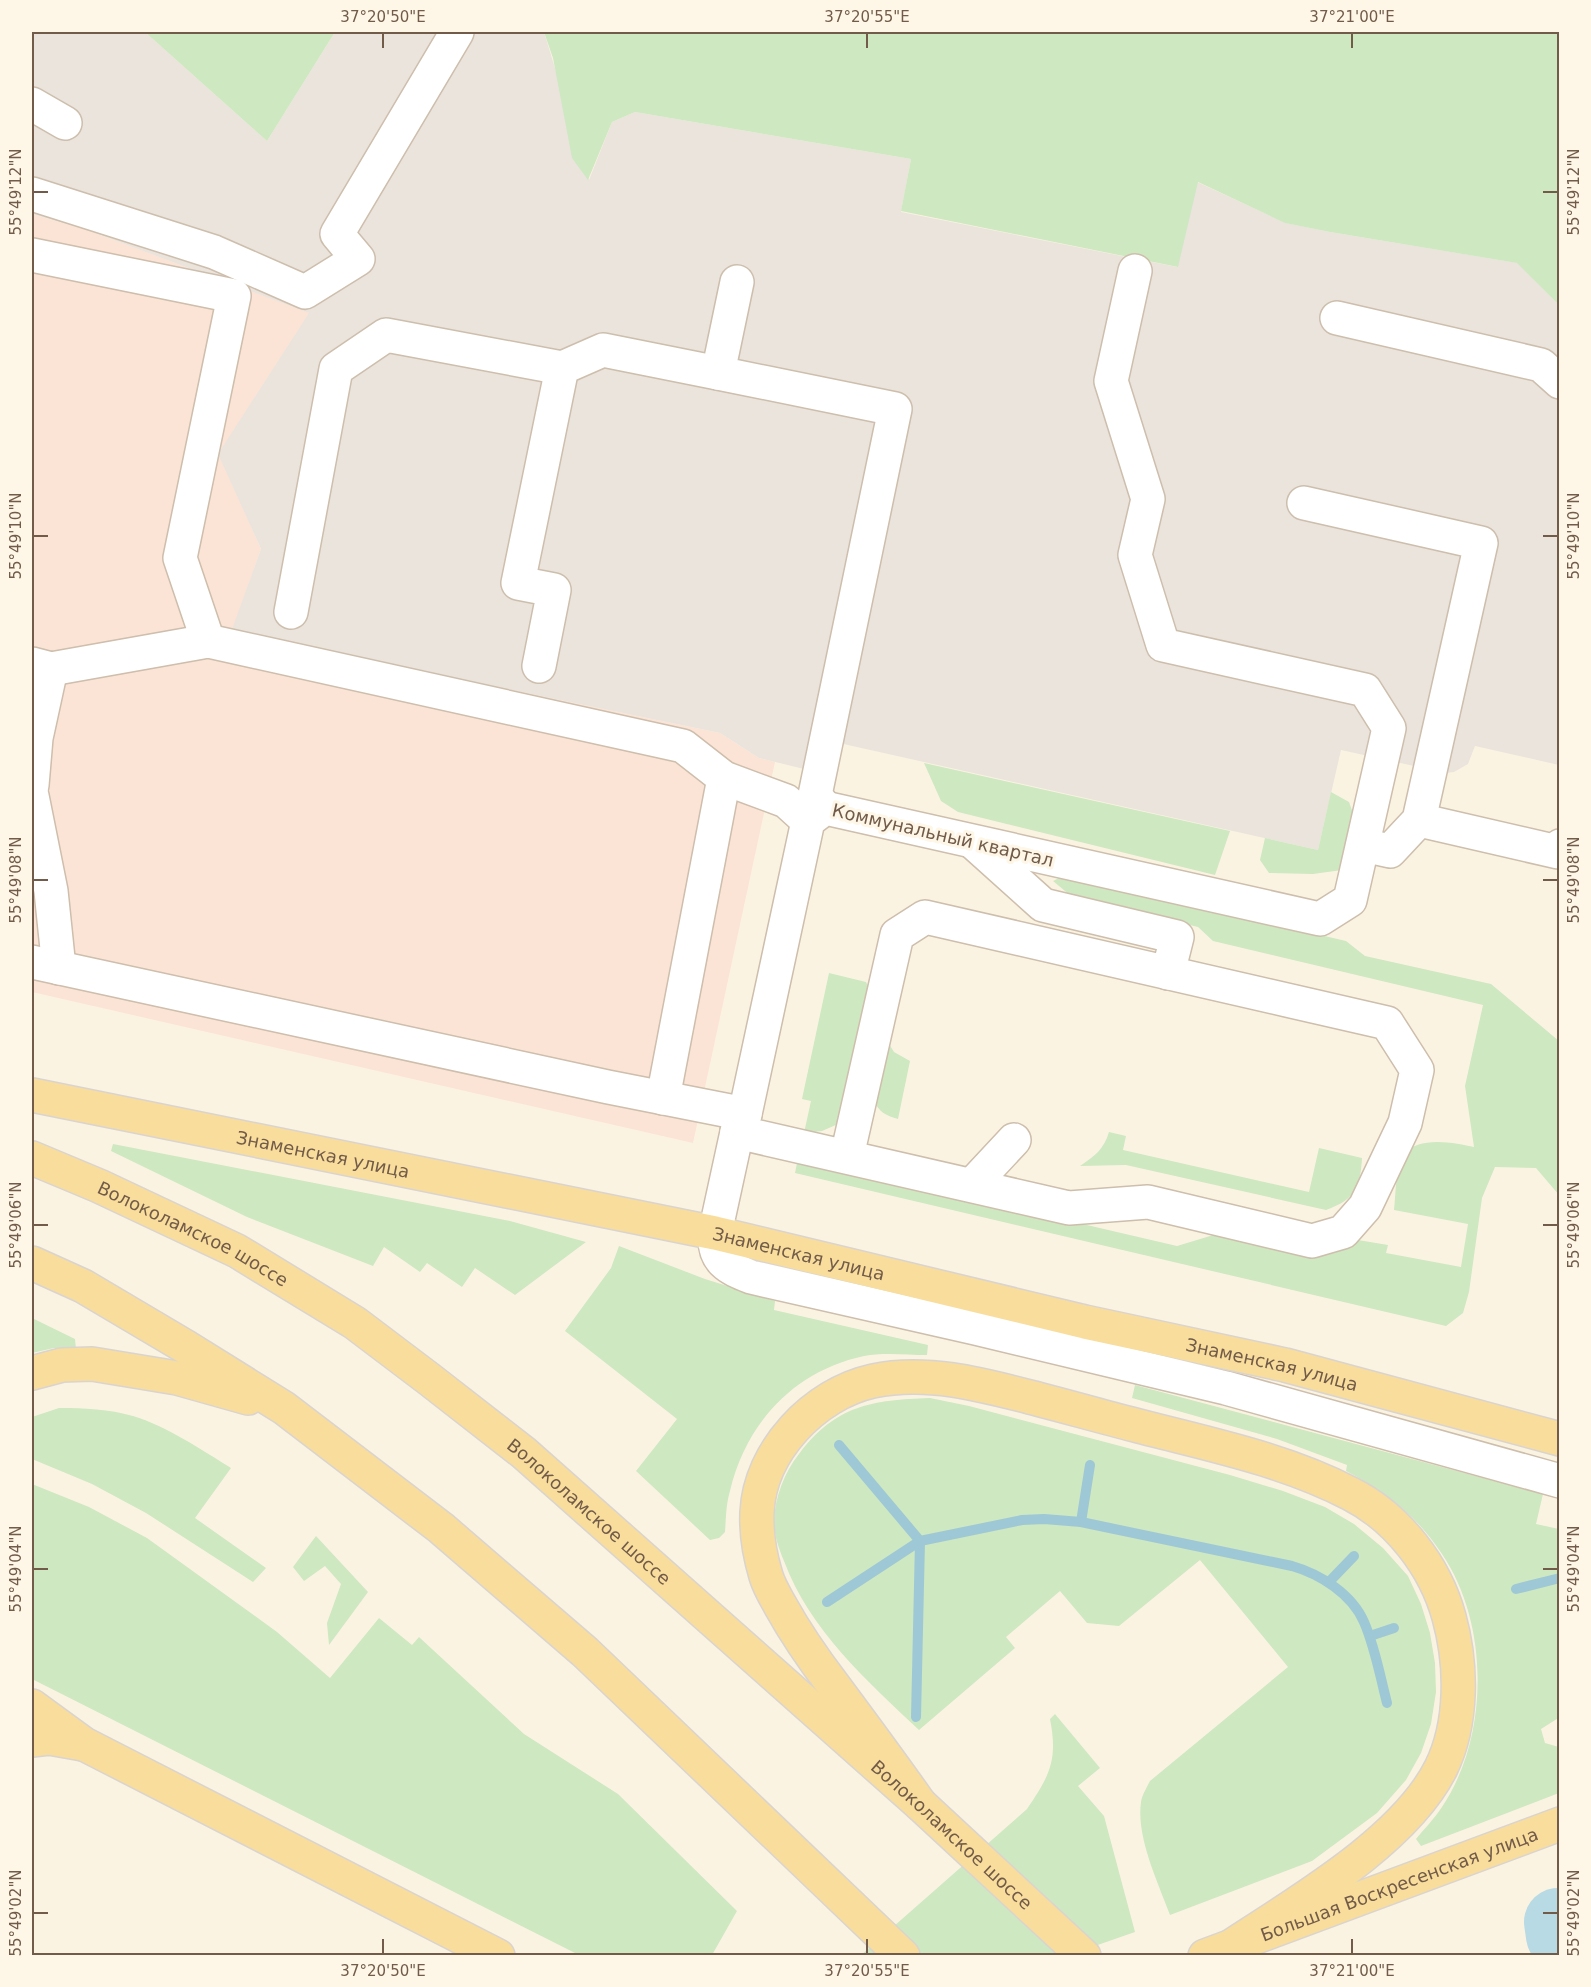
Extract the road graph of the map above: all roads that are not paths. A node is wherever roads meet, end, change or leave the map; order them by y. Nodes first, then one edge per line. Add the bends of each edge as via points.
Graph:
1 (457, 32) edge
2 (32, 104) edge
3 (65, 123) dead end
4 (32, 194) edge
5 (32, 255) edge
6 (1135, 271) dead end
7 (737, 282) dead end
8 (1337, 318) dead end
9 (562, 368) junction
10 (718, 373) junction
11 (1560, 382) edge
12 (1304, 503) dead end
13 (291, 612) dead end
14 (208, 641) junction
15 (539, 666) dead end
16 (41, 667) edge
17 (724, 778) junction
18 (32, 785) edge
19 (32, 796) edge
20 (816, 815) junction
21 (1419, 820) junction
22 (972, 842) junction
23 (1363, 845) junction
24 (1560, 846) edge
25 (45, 965) edge
26 (1168, 973) junction
27 (32, 1095) edge
28 (663, 1098) junction
29 (741, 1123) junction
30 (1014, 1140) dead end
31 (847, 1156) junction
32 (32, 1158) edge
33 (972, 1185) junction
34 (715, 1233) junction
35 (32, 1263) edge
36 (32, 1373) edge
37 (284, 1408) junction
38 (1560, 1439) edge
39 (1560, 1481) edge
40 (32, 1706) edge
41 (32, 1740) edge
42 (84, 1744) junction
43 (921, 1804) junction
44 (1560, 1824) edge
45 (442, 1928) junction
46 (1219, 1950) edge
47 (475, 1956) edge
48 (498, 1956) edge
49 (903, 1956) edge
50 (1084, 1956) edge

1 - 4 street via 337,234 358,259 305,292 214,252
2 - 3 street
5 - 14 street via 234,296 180,558
6 - 23 street via 1111,381 1148,499 1135,555 1163,645 1365,690 1389,728
7 - 10 street
8 - 11 street via 1541,364
9 - 10 street via 603,350
9 - 13 street via 386,335 336,369
9 - 15 street via 518,583 554,590
10 - 20 street via 895,409 815,795
12 - 21 street via 1481,543
14 - 16 street
14 - 17 street via 683,746
16 - 18 street
17 - 20 street
17 - 28 street
19 - 25 street via 51,891
20 - 22 street, Коммунальный квартал
20 - 29 street, Коммунальный квартал
21 - 23 street via 1390,851
21 - 24 street via 1558,852
22 - 23 street, Коммунальный квартал via 1320,919 1350,900
22 - 26 street via 1043,905 1177,937
25 - 28 street
26 - 31 street via 925,917 897,935
26 - 33 street via 1387,1023 1417,1070 1405,1123 1365,1207 1343,1232 1312,1241 1148,1202 1069,1208
27 - 34 main road, Знаменская улица
28 - 29 street
29 - 31 street
29 - 34 street, Коммунальный квартал
30 - 33 street
31 - 33 street
32 - 43 main road, Волоколамское шоссе via 237,1251 355,1323 524,1453
34 - 38 main road, Знаменская улица via 1085,1322 1286,1365
34 - 39 street via 714,1245 724,1263 751,1277 1227,1388
35 - 37 main road via 83,1286
36 - 37 main road via 62,1365 92,1364 177,1378
37 - 49 main road via 441,1528 585,1652
40 - 42 main road
41 - 42 main road via 49,1738
42 - 45 main road
43 - 46 main road via 798,1638 767,1579 757,1511 763,1478 781,1445 804,1418 828,1400 871,1382 906,1377 952,1379 1239,1452 1304,1473 1354,1495 1395,1525 1423,1559 1444,1599 1456,1640 1456,1723 1442,1767 1416,1806 1329,1882
43 - 50 main road, Волоколамское шоссе
44 - 46 main road, Большая Воскресенская улица
45 - 47 street
45 - 48 main road

